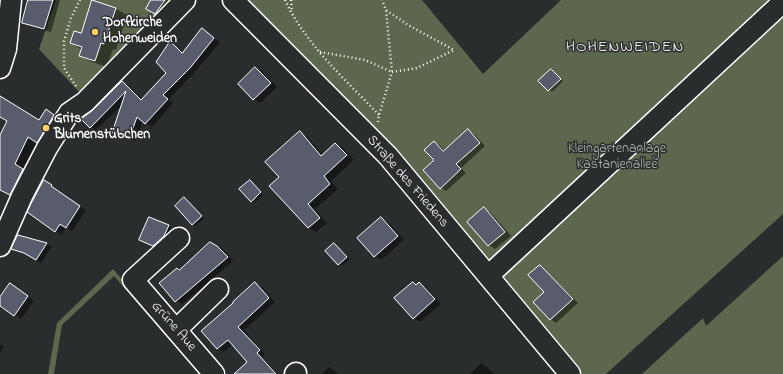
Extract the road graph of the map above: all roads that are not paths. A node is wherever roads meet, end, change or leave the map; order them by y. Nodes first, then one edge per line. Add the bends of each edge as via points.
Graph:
1 (10, 0) edge
2 (185, 0) edge
3 (234, 0) edge
4 (783, 2) edge
5 (0, 68) edge
6 (180, 238) dead end
7 (0, 246) edge
8 (488, 276) junction
9 (218, 289) dead end
10 (176, 330) junction
11 (214, 374) edge
12 (570, 374) edge

1 - 5 street via 6,50
2 - 7 street via 85,102 69,113 22,196
3 - 8 street, Straße des Friedens via 388,156
4 - 8 street
6 - 10 street, Grüne Aue via 133,280
8 - 12 street, Straße des Friedens
9 - 10 street
10 - 11 street, Grüne Aue

